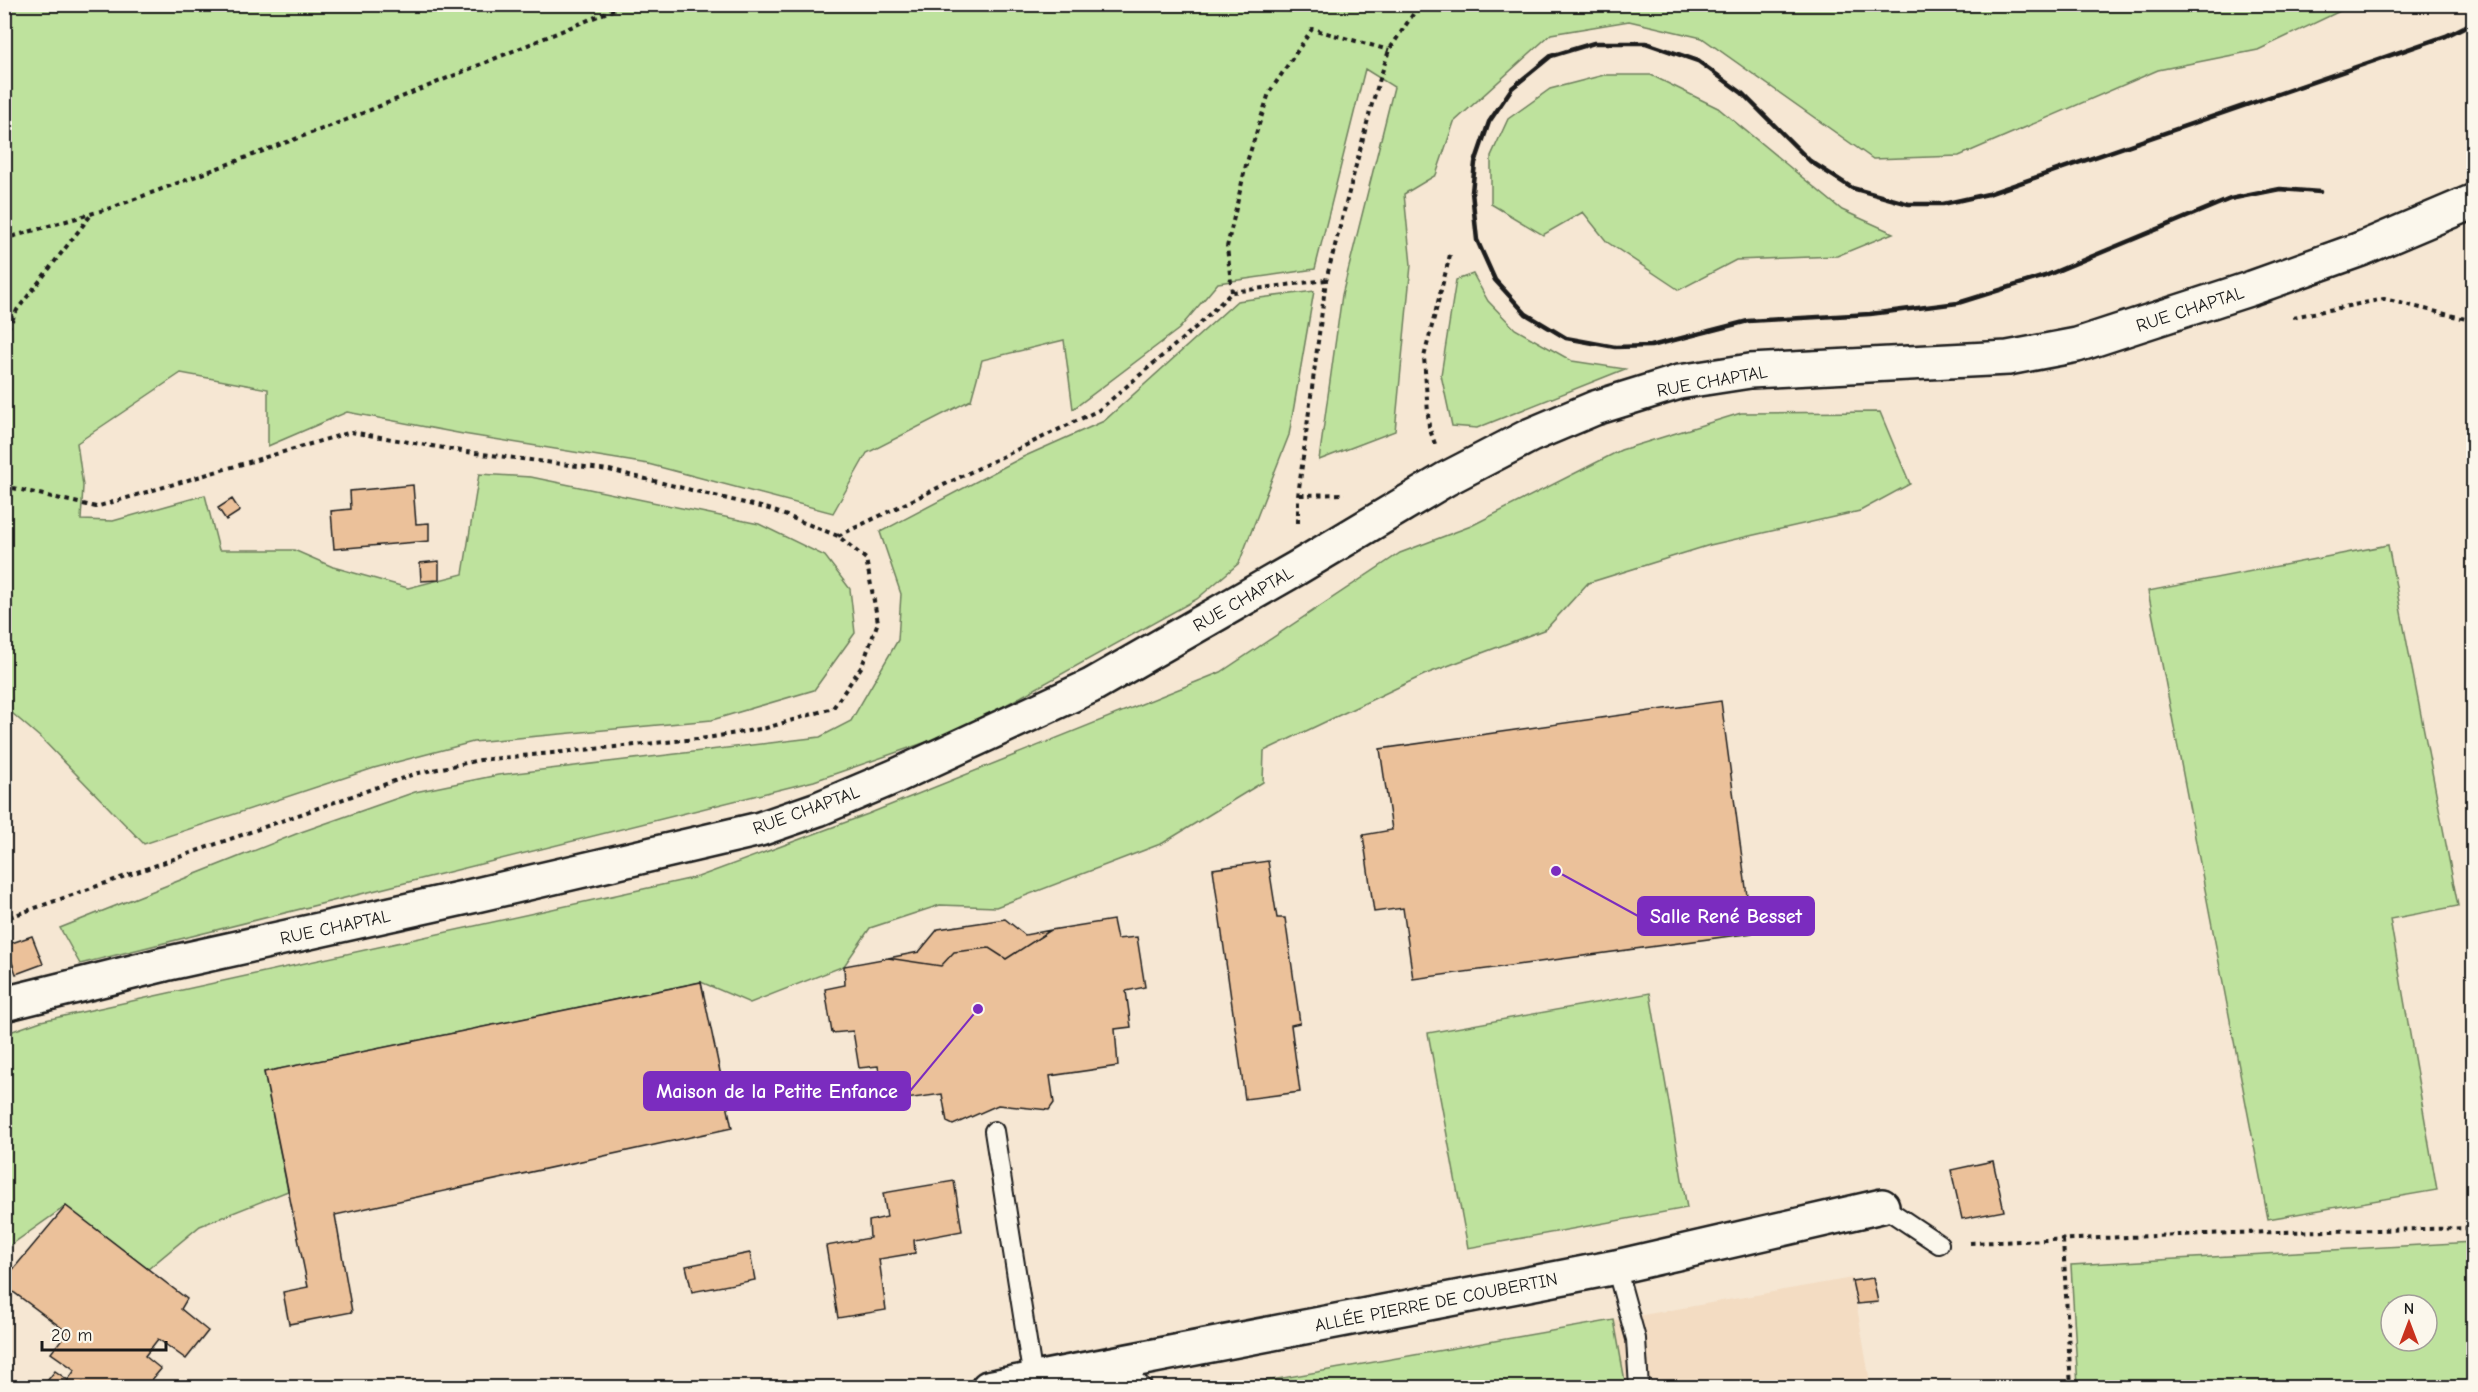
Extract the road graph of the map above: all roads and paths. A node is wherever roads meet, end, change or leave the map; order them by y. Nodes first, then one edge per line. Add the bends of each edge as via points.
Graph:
1 (627, 4) edge
2 (1420, 4) edge
3 (1389, 50) junction
4 (2474, 201) edge
5 (91, 214) junction
6 (4, 239) edge
7 (1451, 251) dead end
8 (1326, 280) junction
9 (1232, 292) junction
10 (4, 337) edge
11 (1446, 479) junction
12 (4, 486) edge
13 (838, 536) junction
14 (1297, 568) junction
15 (4, 918) edge
16 (4, 1004) edge
17 (994, 1131) dead end
18 (1881, 1206) joint
19 (2472, 1229) edge
20 (2063, 1240) junction
21 (1939, 1244) joint
22 (1616, 1267) junction
23 (1115, 1363) junction
24 (1033, 1379) junction
25 (988, 1388) edge
26 (1143, 1388) edge
27 (1639, 1388) edge
28 (2071, 1388) edge

1 - 5 path via 346,120
2 - 3 path
3 - 8 path
3 - 9 path via 1312,29 1269,93 1246,165 1227,247
4 - 11 street, RUE CHAPTAL, bridge via 2361,249 2077,345 2008,358 1762,370 1679,382 1595,408 1531,435
5 - 6 path
5 - 10 path via 17,310
7 - 11 path via 1424,357 1429,427
8 - 9 path
8 - 14 path via 1298,496
9 - 13 path via 1099,410
11 - 14 street, RUE CHAPTAL
12 - 13 path via 96,507 351,432 609,471 769,509
13 - 15 path via 866,559 878,622 862,666 832,708 766,728 707,738 480,760 414,774
14 - 16 street, RUE CHAPTAL via 1091,686 896,776 760,829
17 - 24 lane
18 - 21 lane
18 - 22 street, ALLÉE PIERRE DE COUBERTIN
19 - 20 path
20 - 21 path
20 - 28 path
22 - 23 street, ALLÉE PIERRE DE COUBERTIN
22 - 27 lane via 1636,1340
23 - 24 street, ALLÉE PIERRE DE COUBERTIN
23 - 26 lane
24 - 25 street, ALLÉE PIERRE DE COUBERTIN

